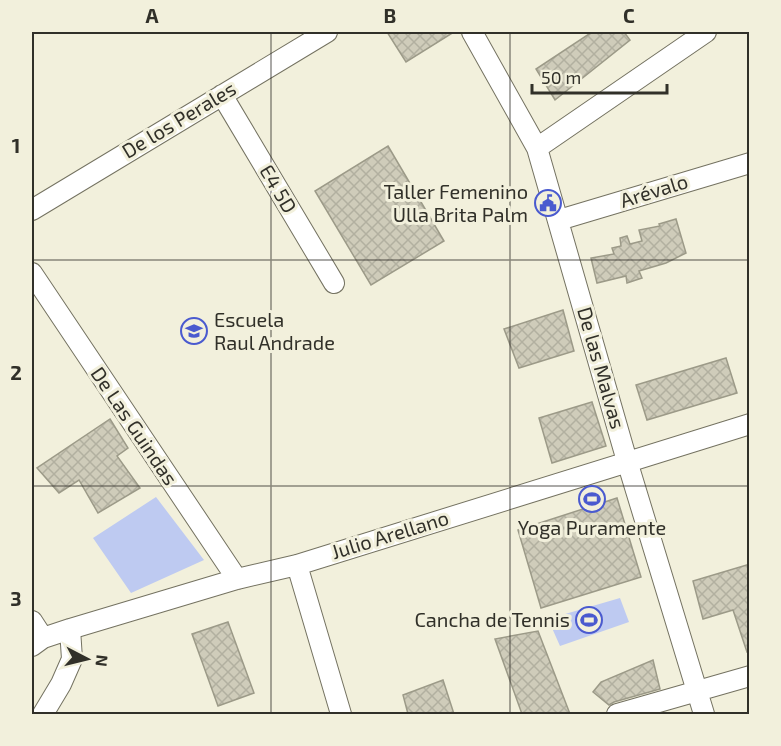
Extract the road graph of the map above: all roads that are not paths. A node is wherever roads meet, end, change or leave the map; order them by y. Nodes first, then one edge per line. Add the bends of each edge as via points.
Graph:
1 (327, 32) edge
2 (472, 32) edge
3 (706, 32) edge
4 (222, 94) junction
5 (537, 148) junction
6 (750, 163) edge
7 (32, 210) edge
8 (559, 220) junction
9 (32, 273) edge
10 (334, 283) dead end
11 (750, 424) edge
12 (627, 461) junction
13 (297, 565) junction
14 (237, 579) junction
15 (32, 621) edge
16 (70, 629) junction
17 (37, 642) edge
18 (750, 676) edge
19 (697, 691) junction
20 (43, 714) edge
21 (341, 714) edge
22 (617, 714) edge
23 (704, 714) edge

1 - 4 street, De los Perales
2 - 5 street, De las Malvas
3 - 5 street
4 - 7 street, De los Perales
4 - 10 street, E4 5D
5 - 8 street, De las Malvas
6 - 8 street, Arévalo
8 - 12 street, De las Malvas
9 - 14 street, De Las Guindas
11 - 12 street, Julio Arellano
12 - 13 street, Julio Arellano
12 - 19 street, De las Malvas
13 - 14 street, Julio Arellano
13 - 21 street
14 - 16 street, Julio Arellano
15 - 17 street
16 - 17 street, Julio Arellano
16 - 20 street via 72,659
18 - 19 street
19 - 22 street
19 - 23 street, De las Malvas

